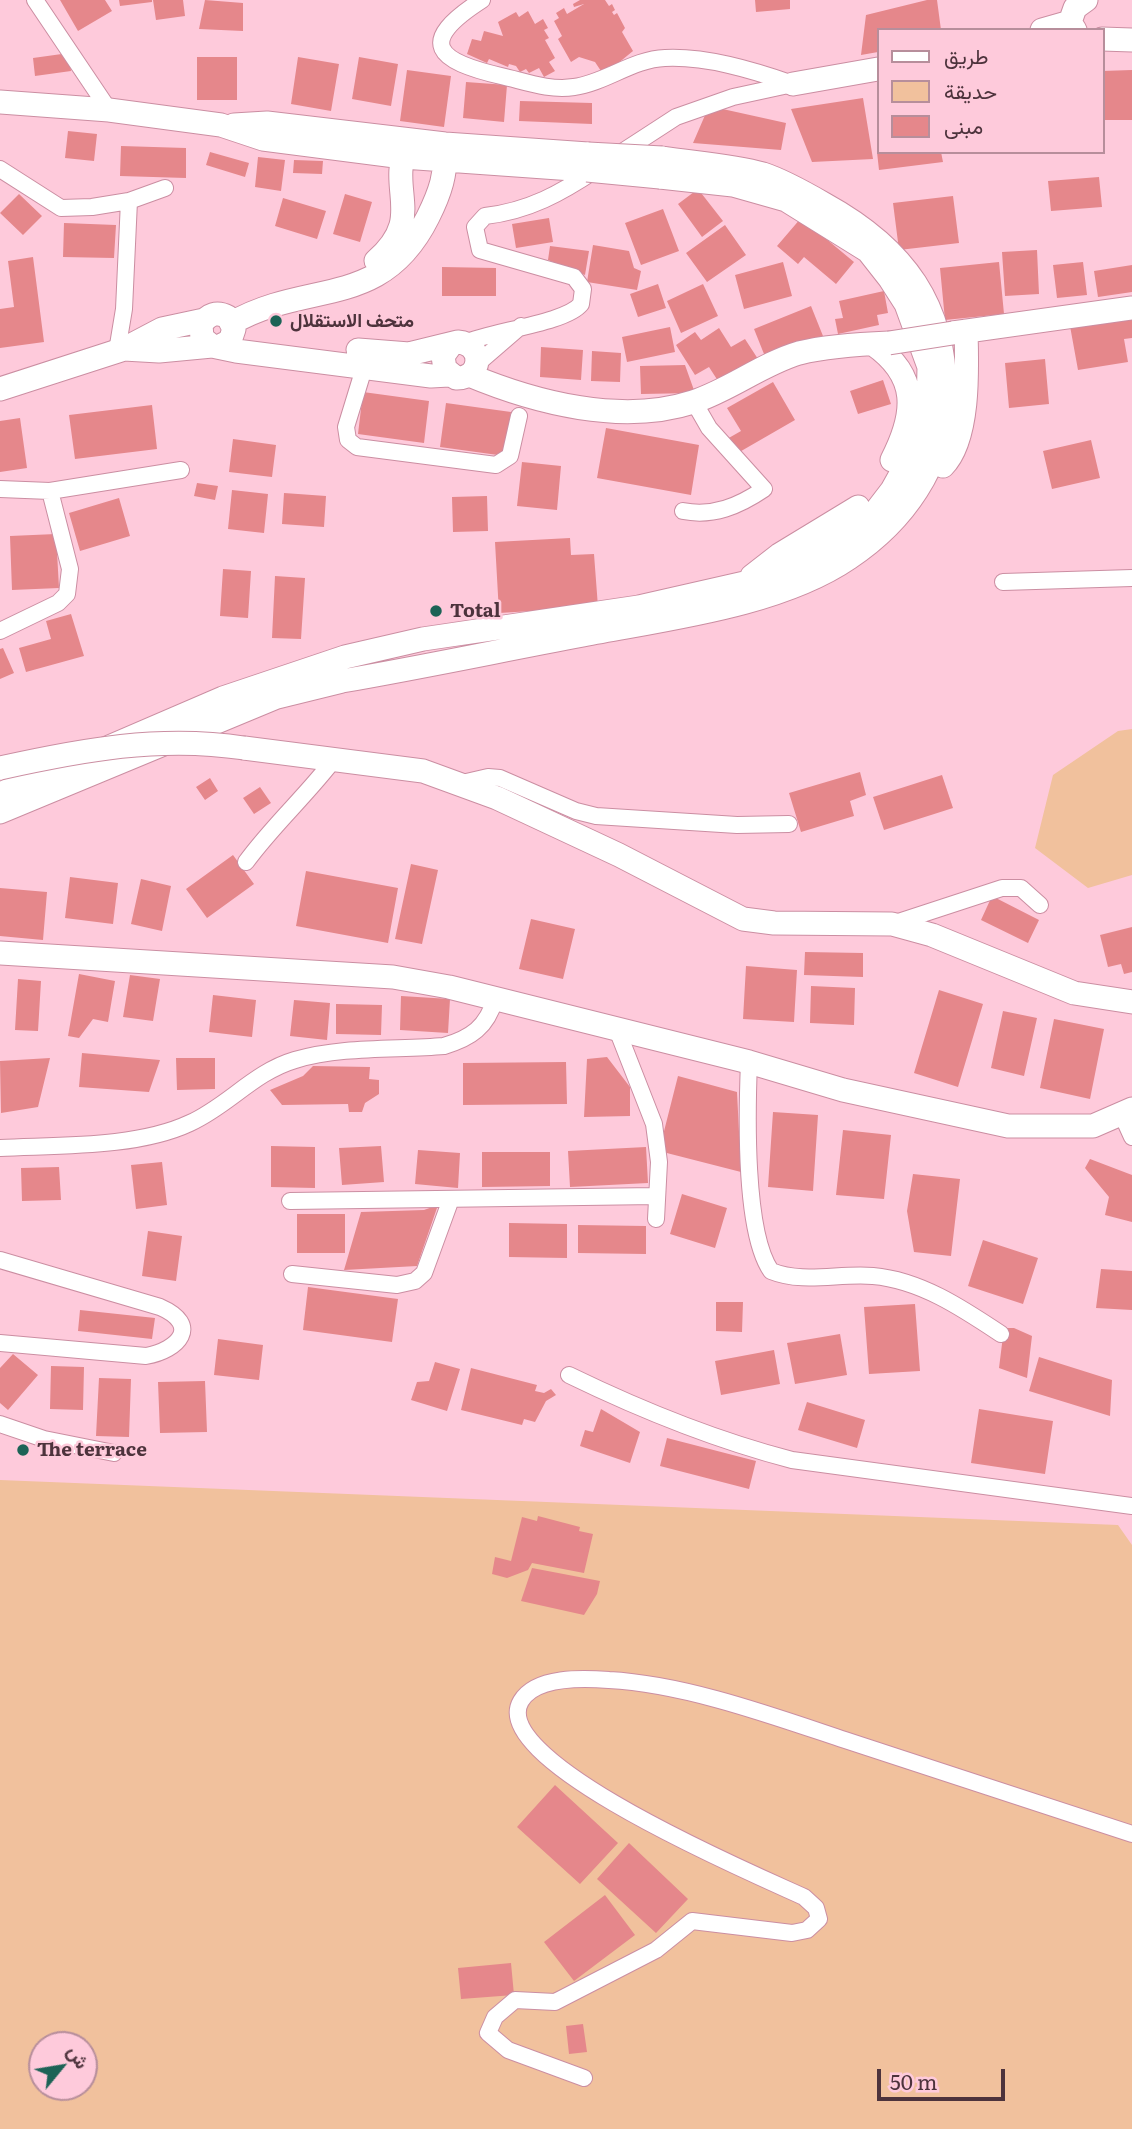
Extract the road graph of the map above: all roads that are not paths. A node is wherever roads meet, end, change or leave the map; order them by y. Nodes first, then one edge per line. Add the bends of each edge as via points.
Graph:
1 (35, 0) edge
2 (482, 0) edge
3 (1086, 0) edge
4 (1073, 26) edge
5 (1104, 39) edge
6 (1132, 40) edge
7 (876, 69) edge
8 (793, 84) junction
9 (0, 102) edge
10 (109, 110) junction
11 (220, 125) junction
12 (406, 148) junction
13 (363, 150) junction
14 (446, 152) junction
15 (587, 162) junction
16 (480, 163) junction
17 (661, 168) junction
18 (0, 169) edge
19 (166, 188) dead end
20 (442, 190) junction
21 (403, 191) junction
22 (129, 201) junction
23 (1132, 308) edge
24 (223, 321) junction
25 (521, 326) junction
26 (960, 332) junction
27 (881, 343) junction
28 (458, 344) junction
29 (215, 347) junction
30 (121, 350) junction
31 (365, 365) junction
32 (465, 371) junction
33 (5, 383) edge
34 (694, 402) junction
35 (519, 416) dead end
36 (181, 470) dead end
37 (924, 481) junction
38 (0, 489) edge
39 (50, 491) junction
40 (683, 512) dead end
41 (1132, 578) edge
42 (1003, 582) dead end
43 (744, 583) junction
44 (0, 631) edge
45 (335, 758) junction
46 (0, 768) edge
47 (462, 783) junction
48 (0, 794) edge
49 (0, 812) edge
50 (789, 824) dead end
51 (246, 862) dead end
52 (1040, 905) dead end
53 (892, 924) junction
54 (0, 953) edge
55 (495, 999) junction
56 (1132, 1002) edge
57 (618, 1032) junction
58 (749, 1062) junction
59 (1127, 1112) edge
60 (1132, 1137) edge
61 (0, 1148) edge
62 (656, 1196) junction
63 (451, 1199) junction
64 (290, 1201) dead end
65 (656, 1219) dead end
66 (0, 1260) edge
67 (292, 1274) dead end
68 (1001, 1334) dead end
69 (0, 1343) edge
70 (569, 1376) dead end
71 (0, 1424) edge
72 (114, 1453) dead end
73 (1132, 1506) edge
74 (1132, 1834) edge
75 (584, 2078) dead end

1 - 10 street
2 - 8 street via 462,13 442,37 446,55 468,68 551,88 575,87 653,60 687,59 758,72
3 - 4 street via 1075,8
5 - 6 street
7 - 8 street
8 - 25 street via 733,97 676,117 559,195 511,213 485,216 475,227 480,250 567,273 583,289 581,304 569,314
9 - 10 street
10 - 11 street
11 - 12 street via 267,123
11 - 13 street via 263,139
12 - 13 street
12 - 14 street
12 - 21 street
13 - 21 street
14 - 15 street
14 - 16 street
14 - 20 street
15 - 16 street
15 - 17 street, bridge
16 - 20 street
17 - 37 street via 764,175 867,230 914,278 931,310 945,360 945,415
17 - 43 street via 786,200 868,251 906,304 929,367 928,413 919,437 892,490 872,516 796,565
18 - 22 street via 61,208
19 - 22 street
20 - 24 street via 410,248 379,276
21 - 24 street via 404,216 397,239 376,261 349,274 258,298
22 - 30 street
23 - 26 street
24 - 28 street via 260,340 395,353
24 - 29 street via 230,341
24 - 30 street via 162,329
25 - 28 street
25 - 32 street
26 - 27 street, bridge
26 - 37 street via 967,367 960,430 947,461
27 - 34 street via 800,353
27 - 43 street via 901,372 911,406 883,479 864,502 779,555
28 - 32 street via 475,351
28 - 32 street via 443,356 442,363
29 - 30 street
29 - 31 street
30 - 33 street
31 - 32 street via 431,376
31 - 35 street via 346,427 348,440 357,447 496,466 510,456
32 - 34 street via 525,397 586,407 634,411
34 - 40 street via 709,428 764,489 741,505 699,514
36 - 39 street
37 - 49 street via 884,529 849,558 812,578 742,603 277,697
38 - 39 street
39 - 44 street via 70,569 67,594 58,603
41 - 42 street
43 - 48 street via 639,607 423,639 345,657 223,698
45 - 46 street, bridge via 199,741 115,746
45 - 47 street via 423,771
45 - 51 street
47 - 50 street via 500,778 596,816
47 - 53 street via 619,855 743,919
52 - 53 street via 1021,888 1002,888
53 - 56 street via 932,935 1074,993
54 - 55 street via 393,977
55 - 57 street
55 - 61 street via 489,1017 466,1039 444,1046 298,1059 255,1078 205,1116 164,1133
57 - 58 street
57 - 62 street via 654,1124 659,1162
58 - 59 street via 843,1090 1008,1126 1093,1126
58 - 68 street via 747,1106 758,1241 771,1271 804,1278 900,1279
59 - 60 street
62 - 63 street
62 - 65 street
63 - 64 street
63 - 67 street via 424,1273 415,1281 397,1285
66 - 69 street via 173,1312 181,1322 182,1336 176,1346 146,1356
70 - 73 street via 639,1409 792,1460
71 - 72 street via 44,1439
74 - 75 street via 768,1715 679,1692 610,1679 543,1685 525,1695 517,1707 519,1721 562,1771 644,1820 804,1897 816,1908 819,1919 807,1930 792,1933 692,1921 656,1950 555,2002 516,2000 489,2024 488,2033 508,2050

